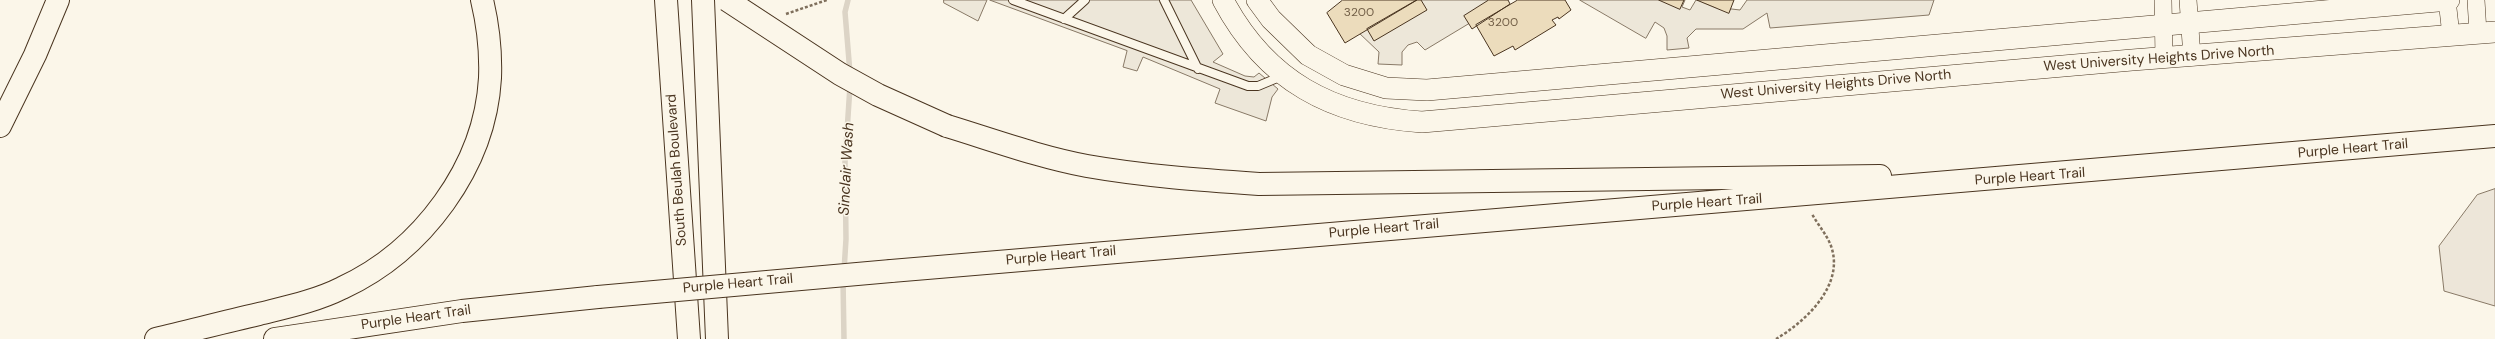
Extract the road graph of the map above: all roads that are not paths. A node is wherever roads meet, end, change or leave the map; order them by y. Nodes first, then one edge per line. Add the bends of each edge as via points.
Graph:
1 (58, 0) edge
2 (482, 0) edge
3 (666, 0) edge
4 (703, 0) edge
5 (727, 0) edge
6 (1013, 0) edge
7 (1085, 0) edge
8 (1164, 0) edge
9 (1222, 0) edge
10 (1257, 0) edge
11 (2163, 0) edge
12 (2188, 0) edge
13 (2448, 0) edge
14 (2476, 0) edge
15 (1064, 19) junction
16 (2190, 24) junction
17 (2163, 27) junction
18 (2487, 33) edge
19 (2451, 35) junction
20 (2192, 57) junction
21 (2164, 58) junction
22 (1198, 69) junction
23 (1284, 75) junction
24 (0, 126) edge
25 (2495, 136) edge
26 (2067, 174) junction
27 (156, 339) edge
28 (275, 339) edge
29 (689, 339) edge
30 (717, 339) edge

1 - 24 main road via 35,55
2 - 27 main road via 488,29 490,64 486,106 466,168 449,198 424,228 393,257 342,289 305,303
3 - 29 main road, South Beulah Boulevard
4 - 30 main road
5 - 26 main road, bridge via 840,74 878,95 947,126 1086,166 1194,180 1259,184 1402,180
6 - 15 lane
7 - 15 lane
8 - 22 lane
9 - 23 street, West University Heights Drive North via 1243,34
10 - 17 street via 1271,19 1308,55 1344,75 1386,88 1427,90
11 - 17 street
12 - 16 street
13 - 16 street
13 - 19 street
14 - 18 street
15 - 22 lane
16 - 17 street
16 - 20 street
17 - 21 street
18 - 19 street, West University Heights Drive North
19 - 20 street, West University Heights Drive North
20 - 21 street, West University Heights Drive North
21 - 23 street, West University Heights Drive North via 1422,122 1395,120 1342,108 1316,97
22 - 23 lane via 1248,86 1258,86
25 - 26 main road, Purple Heart Trail
26 - 28 main road, Purple Heart Trail, bridge via 598,297 462,311

